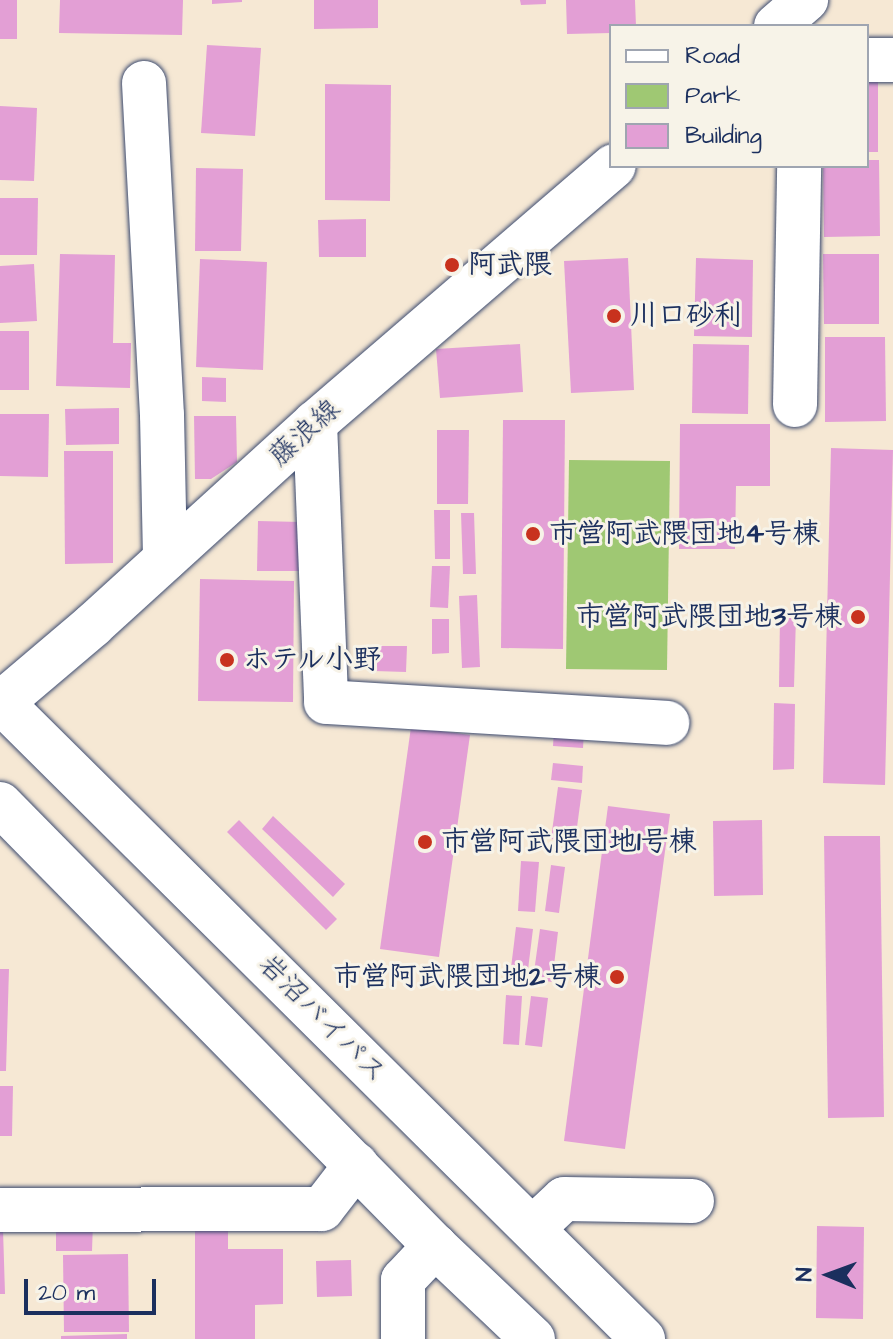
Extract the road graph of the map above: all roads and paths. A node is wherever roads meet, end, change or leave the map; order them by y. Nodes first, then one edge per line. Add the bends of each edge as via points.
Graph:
1 (806, 0) edge
2 (778, 24) edge
3 (869, 60) edge
4 (893, 60) edge
5 (144, 83) dead end
6 (612, 168) edge
7 (799, 168) edge
8 (795, 405) dead end
9 (315, 423) junction
10 (165, 559) junction
11 (1, 703) edge
12 (667, 723) dead end
13 (0, 804) edge
14 (356, 1165) junction
15 (692, 1201) dead end
16 (0, 1210) edge
17 (533, 1228) junction
18 (435, 1246) junction
19 (403, 1339) edge
20 (533, 1339) edge
21 (643, 1339) edge

1 - 2 main road
3 - 4 main road
5 - 10 main road
6 - 9 main road, 藤浪線
7 - 8 main road
9 - 10 main road, 藤浪線
9 - 12 main road via 326,702
10 - 11 main road, 藤浪線
11 - 17 main road, 岩沼バイパス
13 - 14 main road
14 - 16 main road via 322,1209
14 - 18 main road
15 - 17 main road via 564,1199
17 - 21 main road, 岩沼バイパス
18 - 19 main road via 403,1280
18 - 20 main road

